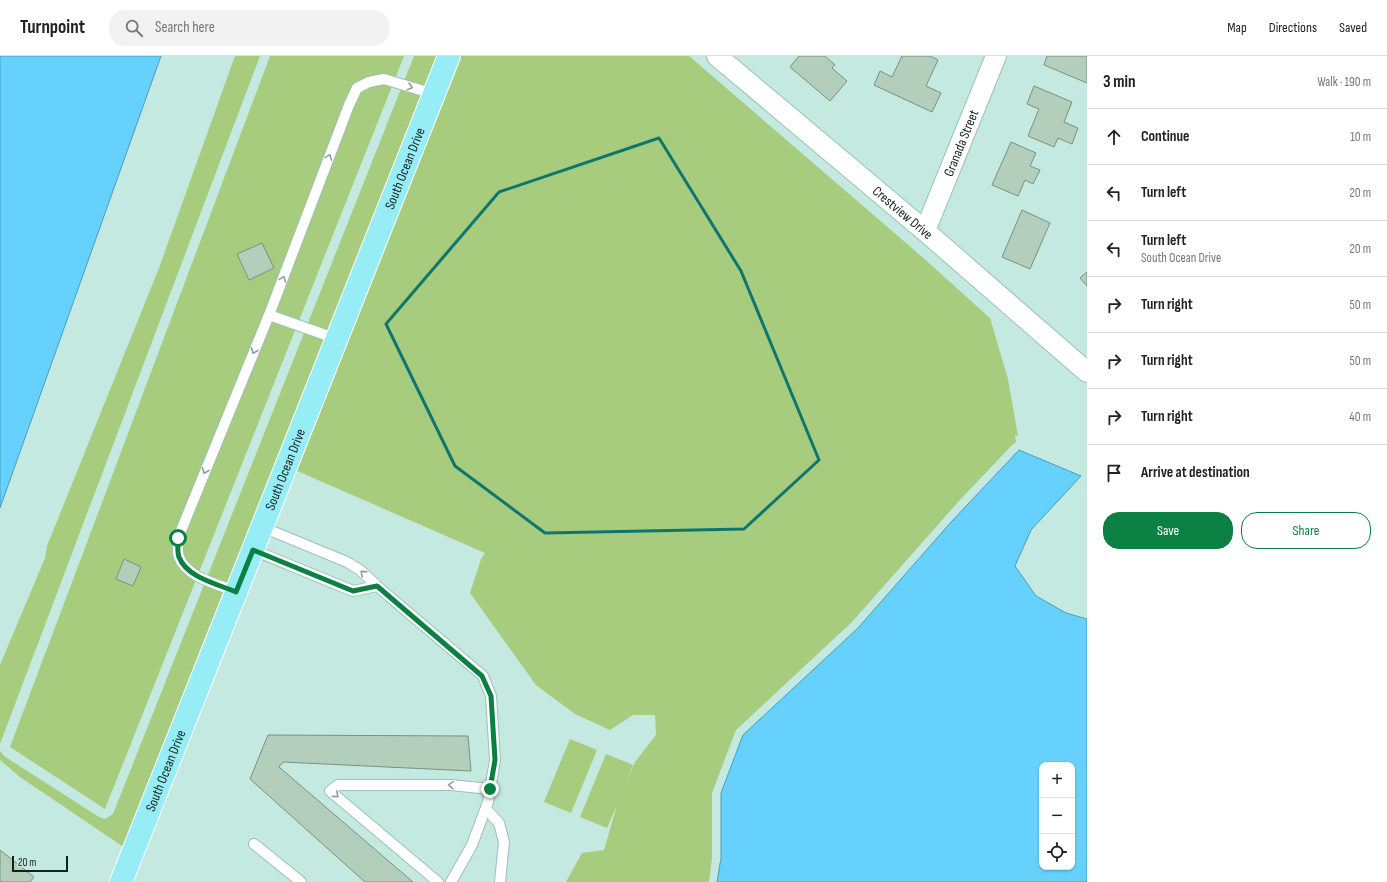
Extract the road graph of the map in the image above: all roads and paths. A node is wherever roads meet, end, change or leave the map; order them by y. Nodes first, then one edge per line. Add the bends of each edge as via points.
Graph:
1 (449, 56) edge
2 (996, 56) edge
3 (719, 57) edge
4 (434, 94) junction
5 (925, 231) junction
6 (269, 315) junction
7 (337, 339) junction
8 (1087, 372) edge
9 (262, 526) junction
10 (253, 550) junction
11 (377, 586) junction
12 (236, 592) junction
13 (490, 789) junction
14 (486, 809) junction
15 (254, 844) dead end
16 (121, 882) edge
17 (301, 882) edge
18 (438, 882) edge
19 (451, 882) edge
20 (500, 882) edge

1 - 4 main road, South Ocean Drive
2 - 5 street, Granada Street
3 - 5 street, Crestview Drive
6 -> 4 lane via 357,88 368,82 384,79
4 - 7 main road, South Ocean Drive
5 - 8 street, Crestview Drive
6 - 7 lane
6 -> 12 lane via 178,538 178,556 186,569
7 - 9 main road, South Ocean Drive
9 - 10 main road, South Ocean Drive
11 -> 9 lane via 347,562
10 - 11 lane via 353,591
10 - 12 main road, South Ocean Drive
11 - 13 lane via 482,676 491,696 495,760
12 - 16 main road, South Ocean Drive
13 - 14 lane
13 -> 18 lane via 451,785 338,785 330,791
14 - 19 lane via 472,845
14 - 20 lane via 499,823 504,842
15 - 17 lane

